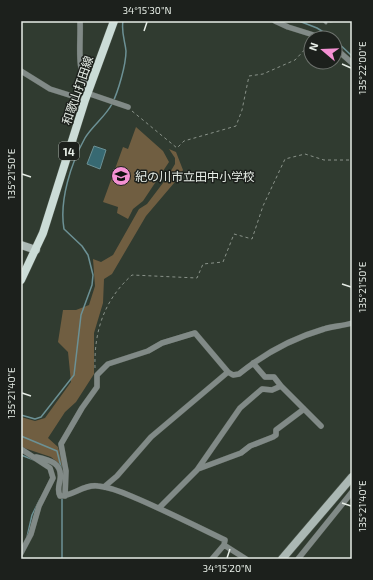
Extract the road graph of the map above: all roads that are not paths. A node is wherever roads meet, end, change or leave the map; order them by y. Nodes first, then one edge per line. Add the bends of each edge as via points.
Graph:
1 (80, 21) edge
2 (114, 21) edge
3 (275, 21) edge
4 (303, 32) edge
5 (343, 55) edge
6 (352, 63) edge
7 (22, 72) edge
8 (87, 94) junction
9 (128, 107) road end
10 (21, 245) edge
11 (36, 250) junction
12 (21, 280) edge
13 (352, 323) edge
14 (253, 363) junction
15 (228, 372) junction
16 (281, 386) junction
17 (304, 409) junction
18 (321, 426) dead end
19 (21, 449) edge
20 (36, 457) junction
21 (197, 470) junction
22 (352, 477) edge
23 (104, 487) junction
24 (352, 492) edge
25 (65, 496) junction
26 (159, 508) junction
27 (224, 545) junction
28 (21, 553) edge
29 (212, 559) edge
30 (246, 559) edge
31 (282, 559) edge
32 (298, 559) edge

1 - 8 street via 80,68
2 - 8 main road, 和歌山打田線 / 14
3 - 4 street
5 - 6 street
7 - 8 street via 50,89
8 - 9 street
8 - 11 main road, 和歌山打田線 / 14
10 - 11 street
11 - 12 main road, 和歌山打田線 / 14
13 - 14 street via 325,328 294,340
14 - 15 street via 239,374
14 - 16 street via 265,377 274,376
15 - 23 street via 151,437
15 - 25 street via 195,334 162,343 148,351 108,364 97,375 97,387 61,444 66,471
16 - 17 street
16 - 21 street via 272,390 262,389 249,399
17 - 18 street
17 - 21 street via 276,430 273,437
19 - 20 street
20 - 25 street via 58,465 58,490 60,496
20 - 28 street via 50,468 53,478
21 - 26 street
22 - 31 street
23 - 25 street via 87,487
23 - 26 street
24 - 32 street
26 - 27 street via 225,540
27 - 29 street
27 - 30 street

